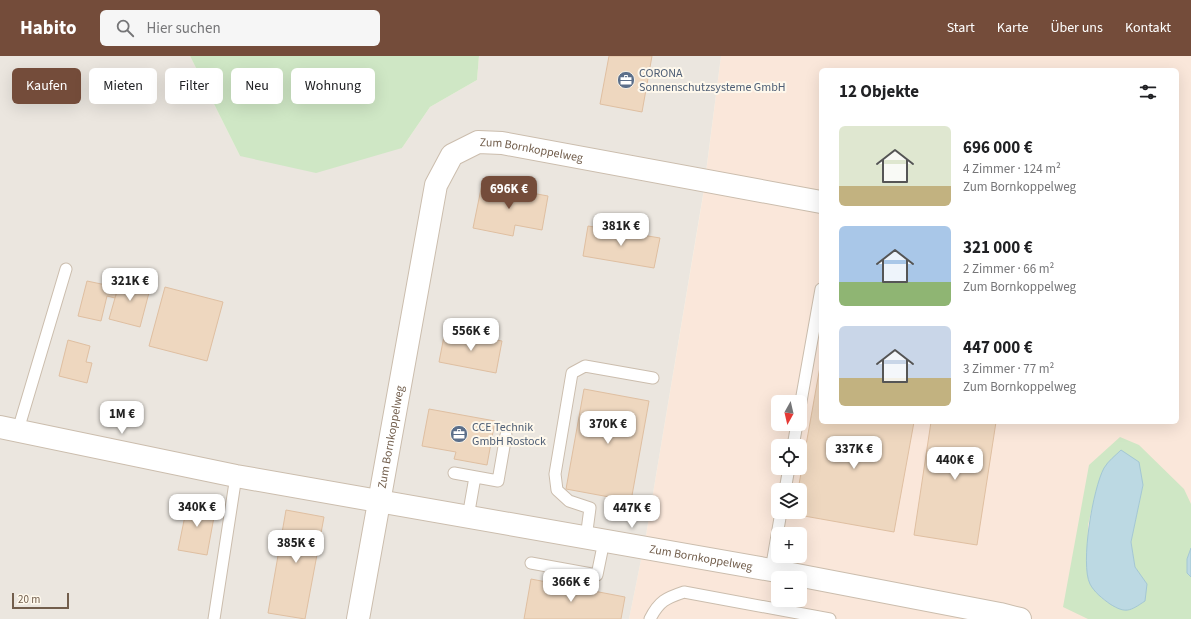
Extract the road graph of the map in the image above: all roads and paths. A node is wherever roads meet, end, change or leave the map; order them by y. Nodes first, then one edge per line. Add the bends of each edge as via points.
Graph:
1 (819, 202) edge
2 (66, 269) dead end
3 (819, 300) edge
4 (653, 378) dead end
5 (802, 395) edge
6 (9, 429) edge
7 (506, 435) dead end
8 (454, 473) dead end
9 (236, 476) junction
10 (475, 477) junction
11 (379, 502) junction
12 (468, 517) junction
13 (781, 519) edge
14 (594, 539) junction
15 (531, 563) dead end
16 (771, 570) junction
17 (214, 619) edge
18 (358, 619) edge
19 (650, 619) edge
20 (830, 619) edge
21 (1020, 619) edge

1 - 11 street, Zum Bornkoppelweg via 502,143 478,142 452,155 436,185
2 - 6 lane
3 - 5 lane
4 - 14 lane via 585,366 572,373 555,474 557,490 569,501 590,508
6 - 9 street, Zum Bornkoppelweg
7 - 10 lane via 498,481
8 - 10 lane
9 - 11 street, Zum Bornkoppelweg
9 - 17 lane
10 - 12 lane
11 - 12 street, Zum Bornkoppelweg
11 - 18 street, Zum Bornkoppelweg
12 - 14 street, Zum Bornkoppelweg
13 - 16 lane
14 - 15 lane via 597,575
14 - 16 street, Zum Bornkoppelweg
16 - 21 street, Zum Bornkoppelweg
19 - 20 lane via 658,605 671,596 684,592

